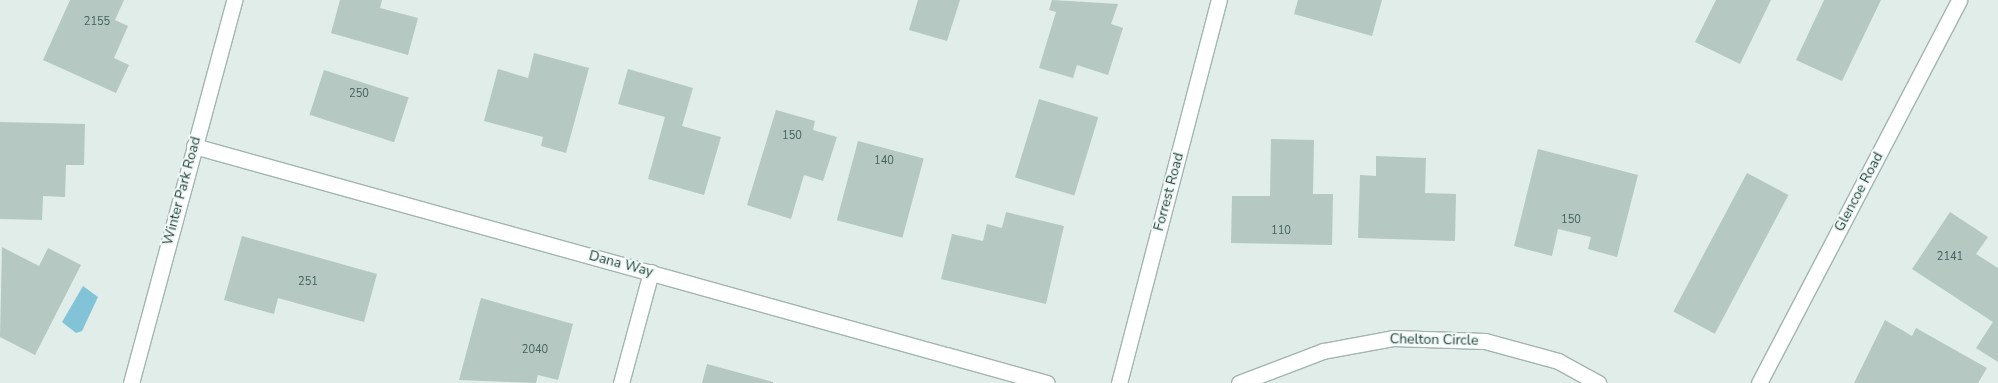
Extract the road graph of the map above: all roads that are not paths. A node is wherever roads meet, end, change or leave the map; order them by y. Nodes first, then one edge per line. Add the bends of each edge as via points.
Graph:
1 (234, 0) edge
2 (1219, 0) edge
3 (1959, 0) edge
4 (194, 146) junction
5 (651, 272) junction
6 (131, 383) edge
7 (621, 383) edge
8 (1047, 383) edge
9 (1119, 383) edge
10 (1239, 383) edge
11 (1598, 383) edge
12 (1759, 383) edge

1 - 4 street, Winter Park Road
2 - 9 street, Forrest Road
3 - 12 street, Glencoe Road
4 - 5 street, Dana Way
4 - 6 street, Winter Park Road
5 - 7 street
5 - 8 street, Dana Way
10 - 11 street, Chelton Circle via 1323,352 1393,338 1485,341 1558,361

